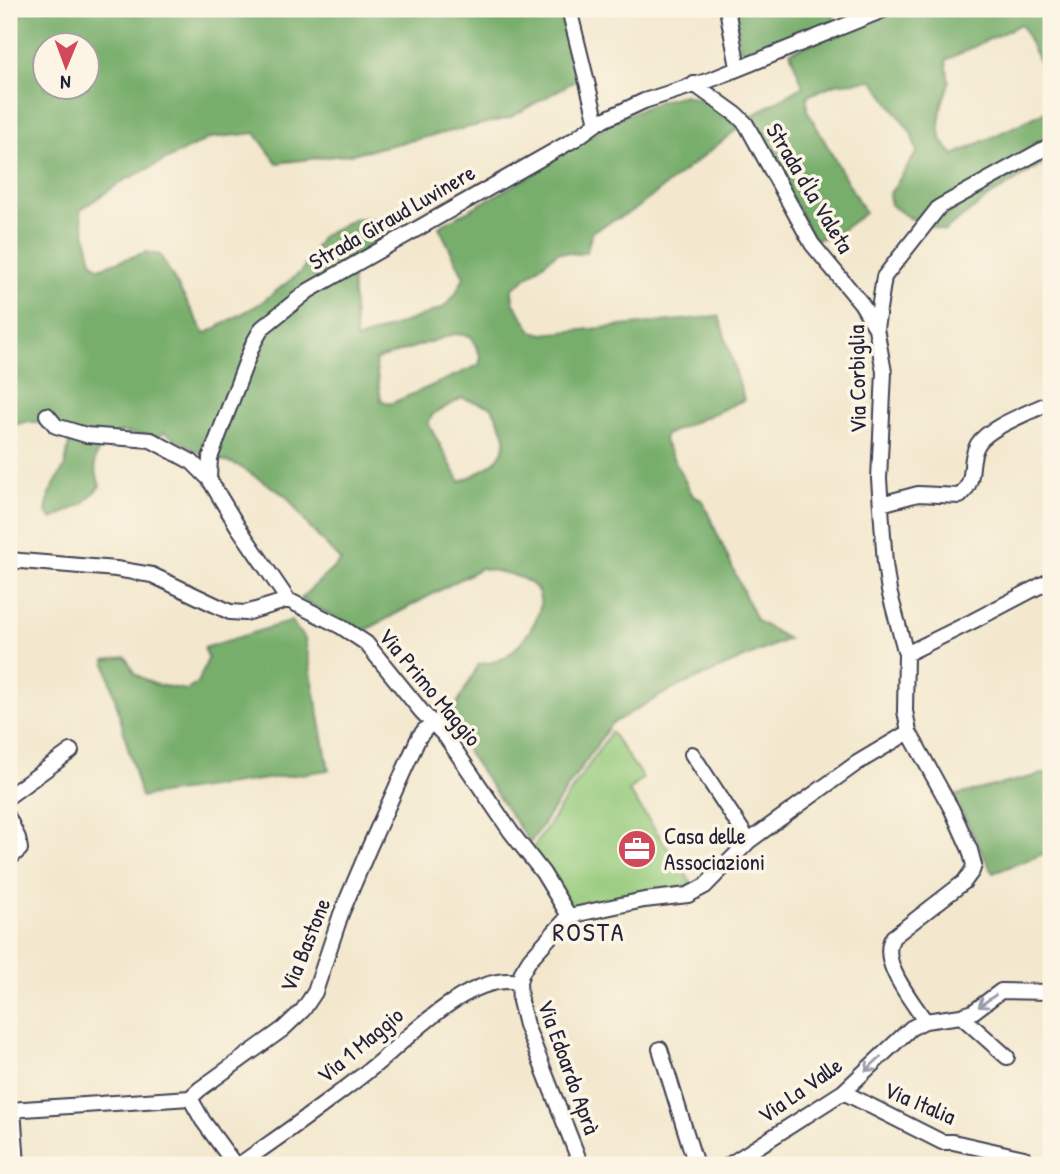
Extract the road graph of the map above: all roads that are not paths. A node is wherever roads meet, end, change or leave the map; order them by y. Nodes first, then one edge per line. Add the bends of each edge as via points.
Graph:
1 (569, 9) edge
2 (727, 9) edge
3 (886, 9) edge
4 (738, 67) junction
5 (694, 84) junction
6 (597, 123) junction
7 (1051, 145) edge
8 (876, 328) junction
9 (1051, 402) edge
10 (47, 415) dead end
11 (209, 479) junction
12 (881, 504) junction
13 (9, 560) edge
14 (1051, 580) edge
15 (288, 600) junction
16 (906, 653) junction
17 (432, 721) junction
18 (909, 732) junction
19 (71, 751) dead end
20 (692, 754) dead end
21 (9, 796) edge
22 (9, 819) edge
23 (749, 841) junction
24 (9, 859) edge
25 (569, 916) junction
26 (519, 982) junction
27 (1051, 992) edge
28 (961, 1016) junction
29 (925, 1021) junction
30 (660, 1049) dead end
31 (1007, 1057) dead end
32 (843, 1092) junction
33 (190, 1098) junction
34 (11, 1110) edge
35 (1024, 1158) dead end
36 (17, 1165) edge
37 (237, 1165) edge
38 (581, 1165) edge
39 (696, 1165) edge
40 (729, 1165) edge

1 - 6 street
2 - 4 street
3 - 4 street, Strada Giraud Luvinere
4 - 5 street, Strada Giraud Luvinere
5 - 6 street, Strada Giraud Luvinere via 644,100
5 - 8 street, Strada d'la Valeta via 746,124 812,244
6 - 11 street, Strada Giraud Luvinere via 308,291 278,313 253,344 210,458
7 - 8 street, Via Corbiglia via 939,207 884,277
8 - 12 street, Via Corbiglia via 884,372
9 - 12 street via 978,443 969,487 960,496 918,494
10 - 11 street, Via Primo Maggio via 56,426 86,435 150,440 192,462
11 - 15 street, Via Primo Maggio
12 - 16 street, Via Corbiglia via 889,591
13 - 15 street via 152,575 230,612 246,613
14 - 16 street
15 - 17 street, Via Primo Maggio via 366,643
16 - 18 street, Via Corbiglia
17 - 25 street, Via Primo Maggio
17 - 33 street, Via Bastone via 419,737 369,848 315,992 283,1029
18 - 23 street via 857,763
18 - 29 street, Via Corbiglia via 952,810 974,865 964,882 888,945 891,966
19 - 21 street
20 - 23 street
22 - 24 street via 20,849
23 - 25 street via 705,887 688,895
25 - 26 street, Via Edoardo Aprà via 530,959
26 - 37 street, Via 1 Maggio via 500,981 466,994 424,1021 330,1101
26 - 38 street, Via Edoardo Aprà via 526,1025
27 -> 28 street via 1001,992
28 - 29 street
28 - 31 street
29 -> 32 street, Via La Valle via 911,1028
30 - 39 street
32 - 35 street, Via Italia via 942,1142
32 - 40 street, Via La Valle
33 - 34 street
33 - 37 street
34 - 36 street

